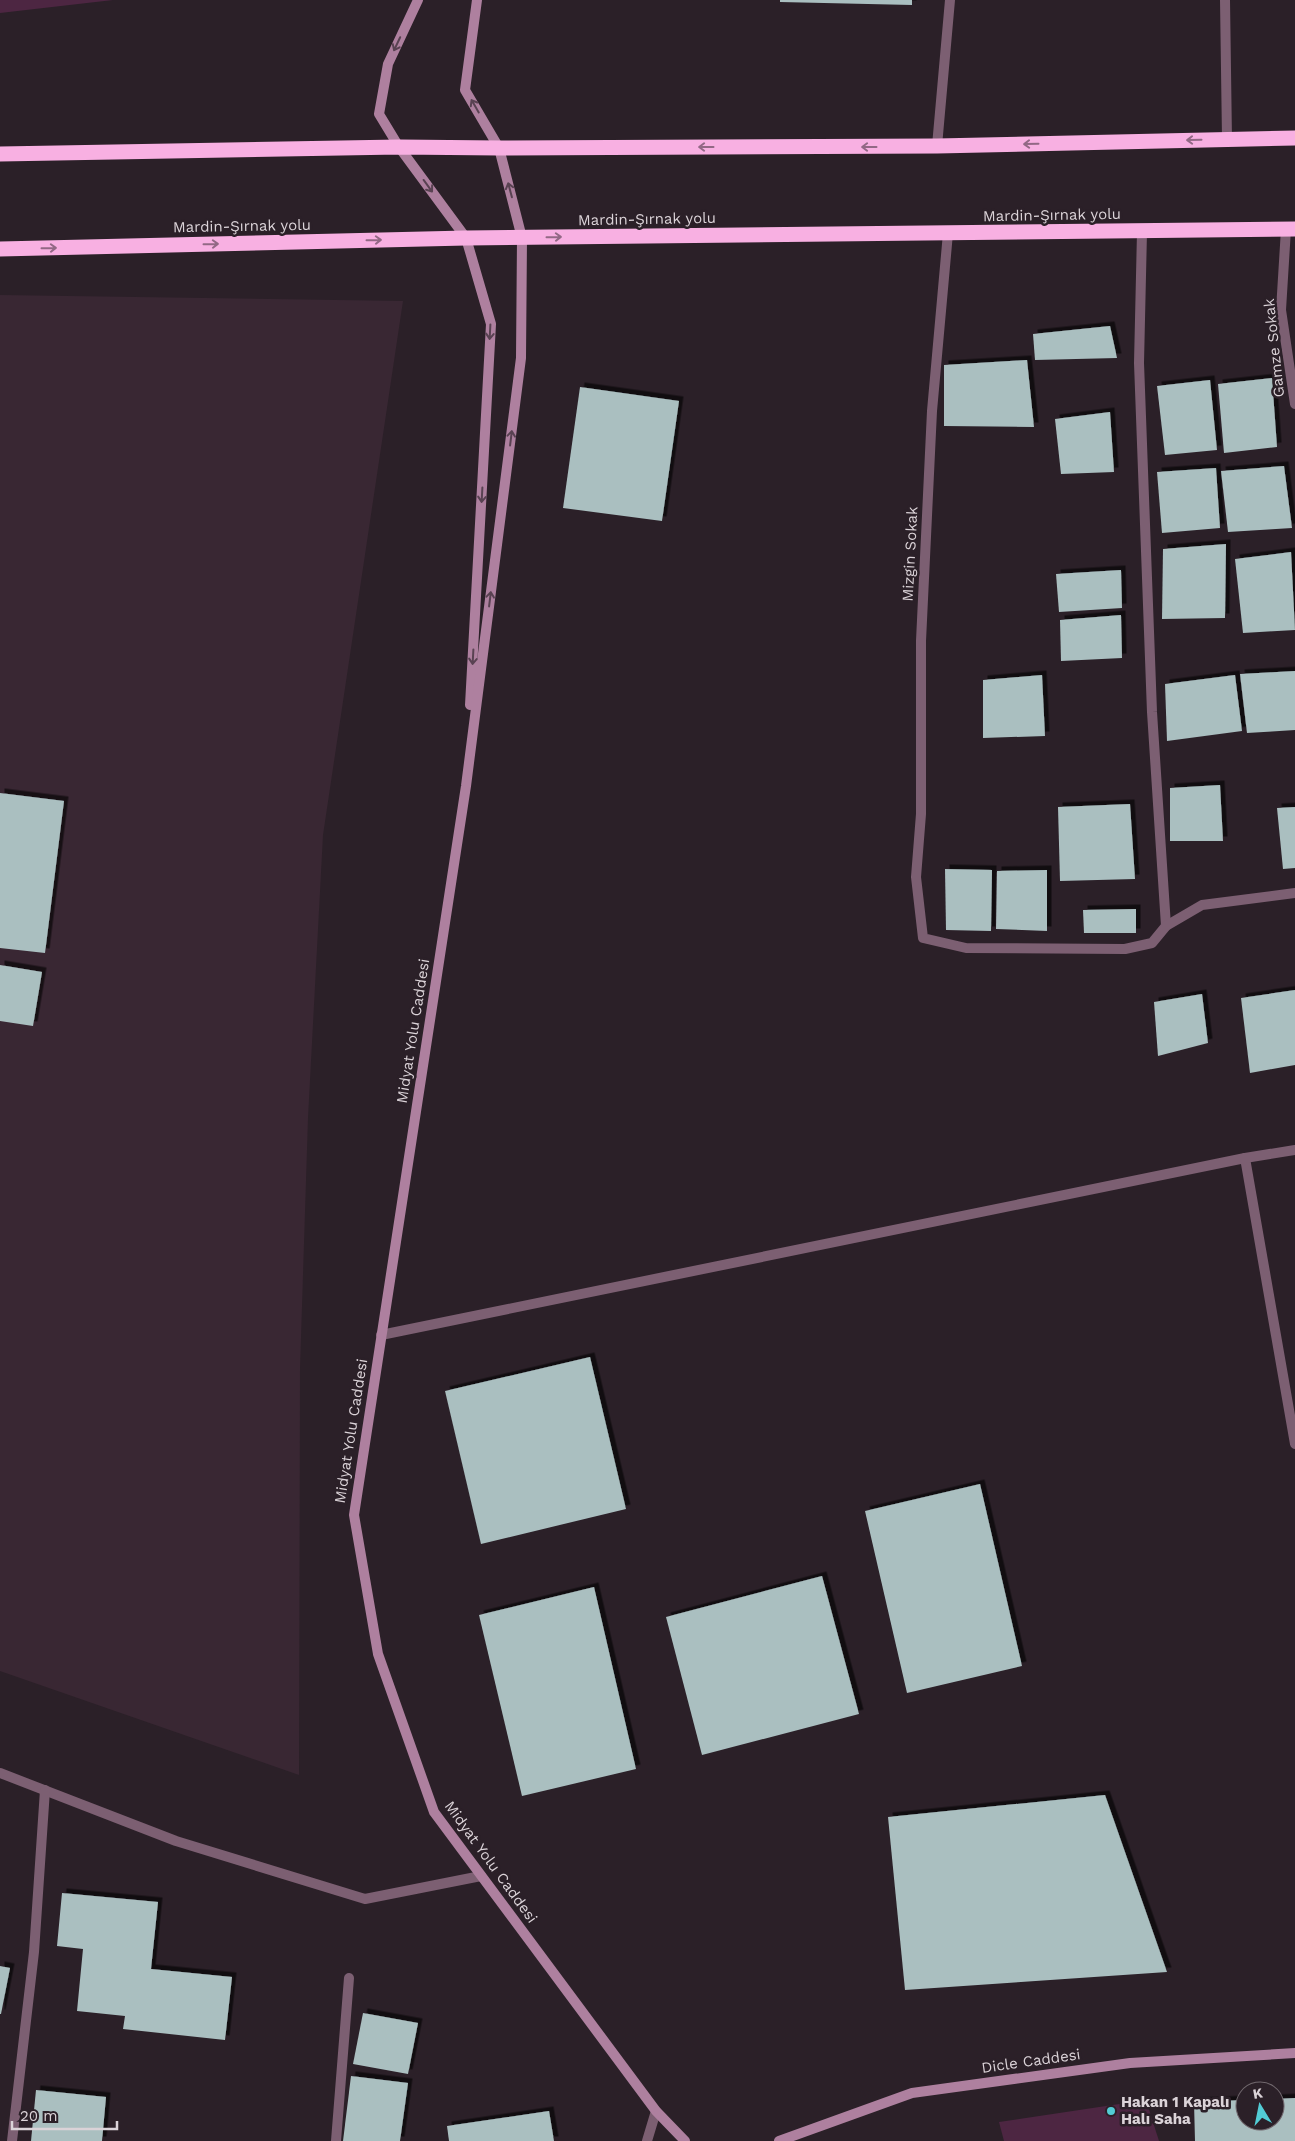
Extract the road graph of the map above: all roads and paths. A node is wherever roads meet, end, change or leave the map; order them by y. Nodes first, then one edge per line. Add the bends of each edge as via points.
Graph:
1 (418, 0) edge
2 (477, 0) edge
3 (950, 0) edge
4 (1225, 0) edge
5 (1295, 138) edge
6 (1227, 139) junction
7 (937, 146) junction
8 (399, 147) junction
9 (499, 148) junction
10 (0, 154) edge
11 (1290, 229) edge
12 (1142, 232) junction
13 (948, 233) junction
14 (466, 238) junction
15 (522, 238) junction
16 (0, 249) edge
17 (1295, 404) edge
18 (466, 786) junction
19 (1295, 893) edge
20 (1166, 926) junction
21 (1295, 1150) edge
22 (1245, 1158) junction
23 (381, 1335) junction
24 (1295, 1444) edge
25 (0, 1773) edge
26 (45, 1790) junction
27 (481, 1876) junction
28 (349, 1978) dead end
29 (1295, 2053) edge
30 (656, 2111) junction
31 (12, 2141) edge
32 (336, 2141) edge
33 (648, 2141) edge
34 (685, 2141) edge
35 (778, 2141) edge

1 -> 8 street via 388,64 379,114
9 -> 2 street via 465,90
3 - 7 street
4 - 6 street
5 - 6 highway
6 -> 7 highway
7 -> 9 highway
8 - 9 highway
8 - 10 highway
8 -> 14 street
15 -> 9 street
11 - 12 highway, Mardin-Şırnak yolu
11 - 17 street, Gamze Sokak via 1281,310
12 - 13 highway, Mardin-Şırnak yolu
12 - 20 street via 1139,363 1152,712
15 -> 13 highway, Mardin-Şırnak yolu
13 - 20 street, Mizgin Sokak via 930,461 921,641 921,814 916,876 923,938 966,948 1124,949 1152,943
14 - 15 highway, Mardin-Şırnak yolu
16 -> 14 highway, Mardin-Şırnak yolu
14 -> 18 street via 491,324
18 -> 15 street via 521,358
18 - 23 street, Midyat Yolu Caddesi
19 - 20 street via 1202,905
21 - 22 street
22 - 23 street
22 - 24 street
23 - 27 street, Midyat Yolu Caddesi via 354,1515 378,1654 434,1812
25 - 26 street
26 - 27 street via 176,1841 365,1899
26 - 31 street via 34,1952
27 - 30 street, Midyat Yolu Caddesi
28 - 32 street
29 - 35 street, Dicle Caddesi via 1130,2063 912,2093
30 - 33 street
30 - 34 street, Midyat Yolu Caddesi

